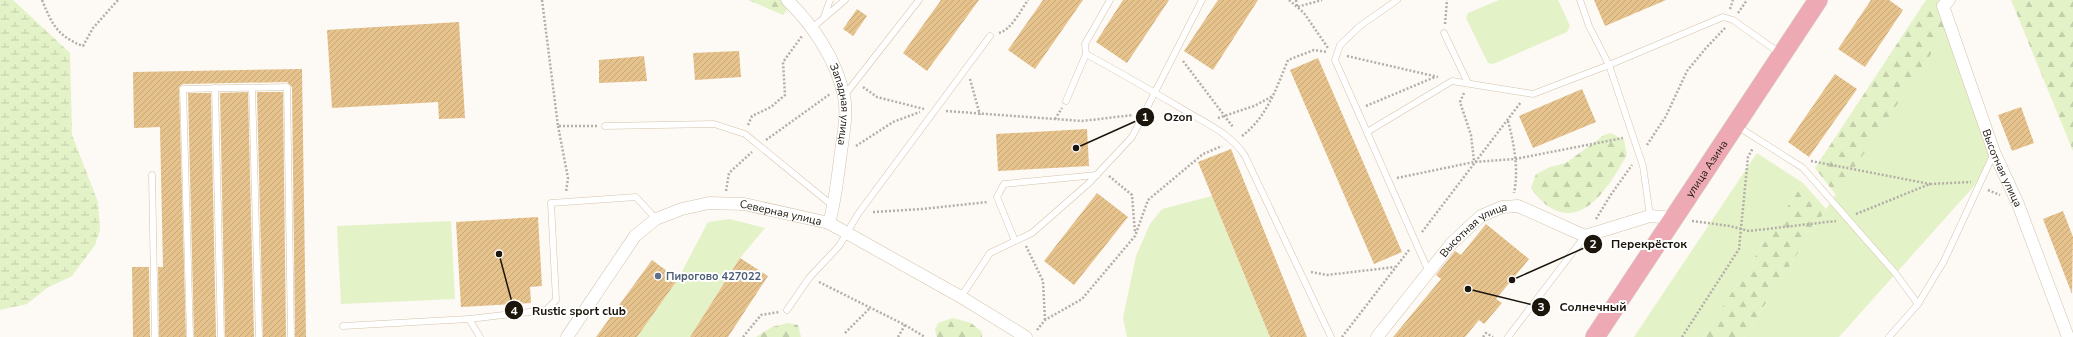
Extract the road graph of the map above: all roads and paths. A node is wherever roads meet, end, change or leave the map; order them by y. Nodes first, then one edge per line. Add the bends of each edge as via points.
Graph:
1 (42, 0) edge
2 (118, 0) edge
3 (542, 0) edge
4 (787, 0) edge
5 (830, 0) edge
6 (845, 0) edge
7 (919, 0) edge
8 (1028, 0) edge
9 (1110, 0) edge
10 (1202, 0) edge
11 (1289, 0) edge
12 (1296, 0) edge
13 (1322, 0) edge
14 (1397, 0) edge
15 (1447, 0) edge
16 (1580, 0) edge
17 (1747, 0) edge
18 (1818, 0) edge
19 (1949, 0) edge
20 (1297, 7) junction
21 (824, 18) junction
22 (1733, 20) junction
23 (812, 28) junction
24 (1444, 33) joint
25 (990, 36) joint
26 (1176, 50) junction
27 (1331, 52) dead end
28 (1086, 54) junction
29 (1782, 55) junction
30 (1609, 65) junction
31 (967, 67) junction
32 (1435, 77) dead end
33 (855, 82) junction
34 (1468, 83) junction
35 (215, 88) junction
36 (252, 88) junction
37 (842, 91) junction
38 (1156, 93) junction
39 (1533, 94) junction
40 (1273, 96) dead end
41 (1066, 101) dead end
42 (1357, 109) junction
43 (926, 110) junction
44 (935, 110) junction
45 (1145, 113) junction
46 (980, 115) junction
47 (1224, 116) junction
48 (1198, 118) junction
49 (1507, 121) junction
50 (558, 126) junction
51 (605, 126) joint
52 (1735, 126) junction
53 (1367, 132) junction
54 (745, 134) junction
55 (1241, 136) dead end
56 (1633, 136) junction
57 (1653, 136) junction
58 (1758, 140) junction
59 (1234, 142) junction
60 (759, 145) junction
61 (851, 149) dead end
62 (1994, 152) junction
63 (1640, 156) junction
64 (1786, 158) junction
65 (1515, 159) junction
66 (1474, 162) junction
67 (1099, 172) junction
68 (152, 175) dead end
69 (1388, 179) junction
70 (1930, 184) dead end
71 (998, 200) junction
72 (566, 202) junction
73 (724, 203) junction
74 (834, 206) junction
75 (1511, 206) junction
76 (858, 214) junction
77 (1650, 216) junction
78 (1674, 218) junction
79 (656, 219) junction
80 (829, 223) junction
81 (846, 232) junction
82 (1135, 236) junction
83 (1585, 236) junction
84 (1022, 238) junction
85 (1015, 241) junction
86 (1415, 241) junction
87 (1396, 267) junction
88 (1299, 269) junction
89 (1428, 270) junction
90 (809, 278) junction
91 (961, 297) junction
92 (1918, 304) junction
93 (870, 308) junction
94 (787, 310) joint
95 (470, 319) junction
96 (1045, 320) junction
97 (905, 325) junction
98 (343, 326) dead end
99 (844, 333) dead end
100 (1030, 335) edge
101 (155, 337) edge
102 (190, 337) edge
103 (221, 337) edge
104 (259, 337) edge
105 (291, 337) edge
106 (480, 337) edge
107 (567, 337) edge
108 (743, 337) edge
109 (898, 337) edge
110 (925, 337) edge
111 (1331, 337) edge
112 (1342, 337) edge
113 (1377, 337) edge
114 (1483, 337) edge
115 (1493, 337) edge
116 (1508, 337) edge
117 (1595, 337) edge
118 (1682, 337) edge
119 (1889, 337) edge
120 (2068, 337) edge

1 - 2 path via 52,24 69,41 83,46 93,28
3 - 50 path
4 - 23 street, Западная улица
5 - 21 lane
6 - 21 lane
7 - 33 lane
8 - 25 path via 1003,32
9 - 28 lane via 1085,44
10 - 26 lane
11 - 20 path
12 - 20 path
13 - 20 path
14 - 42 lane via 1360,26 1340,45 1335,60
15 - 24 path
16 - 30 lane via 1589,26
17 - 22 path
18 - 29 main road, улица Азина
19 - 62 street, Высотная улица via 1943,6
20 - 27 path
21 - 23 lane
22 - 29 lane
22 - 30 lane via 1723,17
22 - 57 path via 1687,71 1666,116
23 - 37 street, Западная улица via 832,60
23 - 54 path via 798,40 783,62 785,95 771,108 752,116
24 - 34 lane
25 - 31 lane
26 - 38 lane
26 - 47 path
28 - 38 lane
28 - 41 lane
29 - 52 main road, улица Азина
30 - 39 lane
30 - 56 lane
31 - 44 lane
31 - 46 path
32 - 42 path
33 - 37 lane
33 - 43 path via 877,97
34 - 39 lane
34 - 53 lane via 1452,81
34 - 66 path via 1460,102 1471,135
35 - 36 lane
35 - 102 lane via 183,89
35 - 103 lane
36 - 104 lane
36 - 105 lane via 287,87
37 - 60 path
37 - 74 street, Западная улица via 844,118
38 - 45 lane
38 - 48 lane
39 - 49 path via 1520,102
40 - 47 path via 1254,106
42 - 53 lane
43 - 44 path
43 - 61 path via 893,122
44 - 46 path
44 - 76 lane
45 - 46 path via 1082,121
45 - 67 lane via 1132,137
47 - 48 path via 1215,119
47 - 55 path
48 - 59 lane
49 - 65 path
49 - 66 path
50 - 51 path
50 - 72 path via 568,178
51 - 54 lane via 714,124
52 - 58 lane
52 - 78 main road, улица Азина
53 - 69 lane
54 - 60 lane
56 - 57 path
56 - 63 lane
56 - 65 path
57 - 63 path
58 - 64 lane
58 - 118 path via 1748,157 1739,249
59 - 82 path via 1203,154 1148,200
59 - 88 lane via 1245,156
60 - 73 path via 729,174
60 - 74 lane
62 - 92 lane via 1944,261
62 - 120 street, Высотная улица via 2018,204
63 - 77 lane
63 - 83 path via 1610,196
64 - 70 path
64 - 92 lane via 1803,168 1896,274
65 - 66 path
65 - 75 path via 1517,180
66 - 69 path
66 - 86 path
67 - 71 lane via 1004,184
67 - 82 path via 1132,195
67 - 84 lane via 1032,233
68 - 101 lane
69 - 86 lane
71 - 76 path
71 - 85 lane
72 - 79 lane via 636,197
72 - 95 lane via 551,203 556,300 546,310
73 - 79 street, Северная улица via 709,203 682,209
73 - 80 street, Северная улица via 744,204
74 - 80 street, Западная улица
75 - 83 street, Высотная улица via 1518,206
75 - 89 street, Высотная улица via 1480,216
76 - 81 lane
77 - 78 street
77 - 83 street
78 - 117 main road, улица Азина
79 - 107 street, Северная улица via 635,236
80 - 81 street, Северная улица
81 - 90 lane via 839,246
81 - 91 street, Северная улица
82 - 96 path via 1082,299
83 - 116 lane
84 - 85 lane
84 - 96 path via 1043,281
85 - 91 lane via 990,252
86 - 87 path
86 - 89 lane
87 - 88 path via 1327,275
87 - 112 path
88 - 111 lane
89 - 113 street, Высотная улица
90 - 93 path
90 - 94 lane
91 - 100 street, Северная улица
92 - 119 lane
93 - 97 path
93 - 99 path
94 - 108 path via 761,315
95 - 98 lane
95 - 106 lane
96 - 100 path
97 - 109 path
97 - 110 path
114 - 115 path via 1486,333

